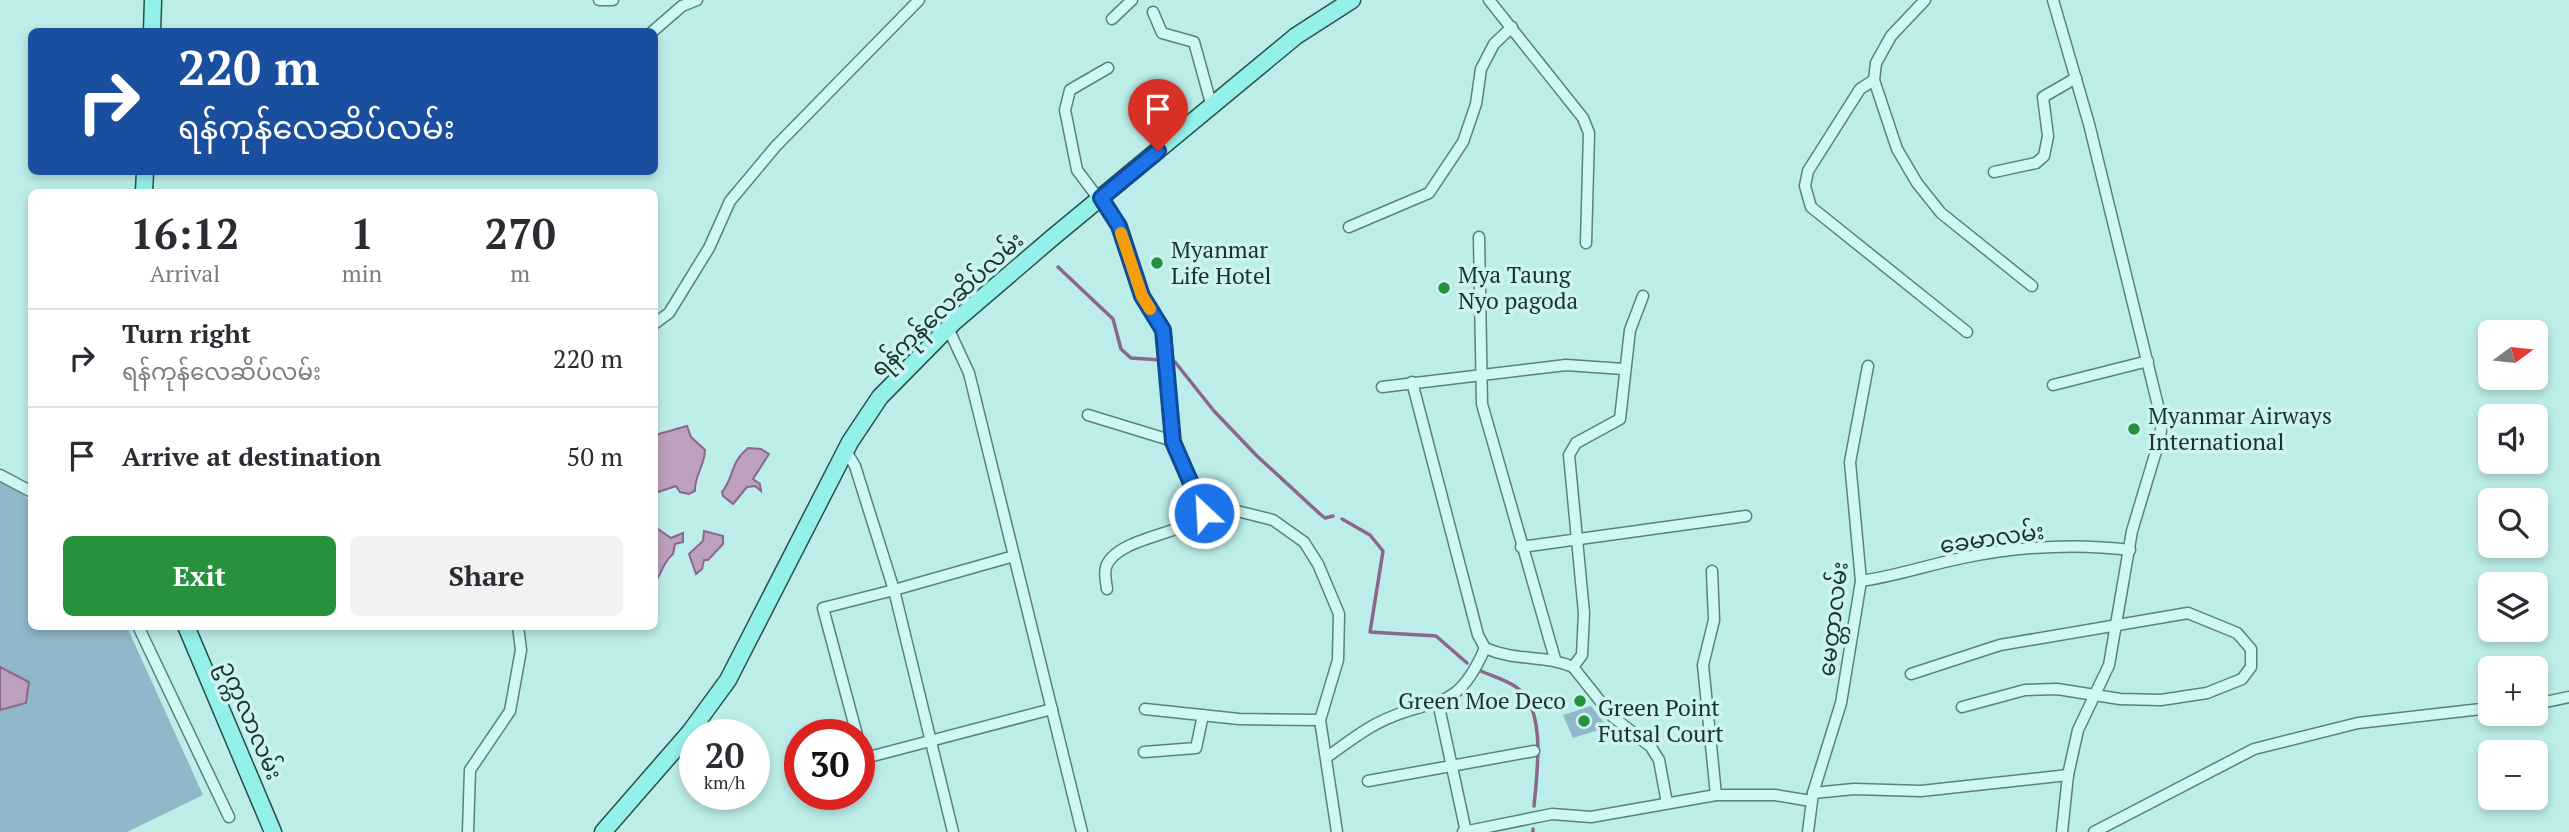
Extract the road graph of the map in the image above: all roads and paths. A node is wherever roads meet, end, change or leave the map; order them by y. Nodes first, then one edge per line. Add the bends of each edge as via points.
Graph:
1 (153, 0) edge
2 (599, 0) edge
3 (613, 0) edge
4 (697, 0) edge
5 (919, 0) edge
6 (1352, 0) edge
7 (1489, 0) edge
8 (1925, 0) edge
9 (2053, 0) edge
10 (1129, 1) edge
11 (1153, 12) dead end
12 (1112, 19) dead end
13 (1511, 27) junction
14 (152, 28) edge
15 (656, 28) edge
16 (1108, 68) dead end
17 (2076, 78) junction
18 (1874, 80) junction
19 (1212, 107) junction
20 (1994, 172) dead end
21 (1101, 198) junction
22 (1349, 227) dead end
23 (1479, 237) dead end
24 (1586, 243) dead end
25 (2032, 286) dead end
26 (1643, 296) dead end
27 (658, 321) edge
28 (948, 328) junction
29 (1967, 332) dead end
30 (2148, 361) junction
31 (1868, 366) dead end
32 (1624, 369) junction
33 (1480, 373) junction
34 (1412, 382) junction
35 (2053, 385) dead end
36 (1382, 387) dead end
37 (1088, 415) dead end
38 (1173, 441) junction
39 (846, 451) junction
40 (0, 475) edge
41 (28, 490) edge
42 (1204, 513) junction
43 (1746, 516) dead end
44 (1577, 540) junction
45 (1521, 547) junction
46 (2130, 550) junction
47 (1014, 555) junction
48 (1712, 571) dead end
49 (1861, 581) junction
50 (1107, 589) dead end
51 (894, 590) junction
52 (2117, 626) junction
53 (140, 630) edge
54 (188, 630) edge
55 (518, 630) edge
56 (1485, 648) junction
57 (1555, 659) junction
58 (1573, 667) junction
59 (1911, 674) dead end
60 (2096, 695) junction
61 (2569, 697) edge
62 (2548, 701) edge
63 (1438, 702) junction
64 (1962, 707) dead end
65 (1052, 709) junction
66 (1145, 709) dead end
67 (2478, 709) edge
68 (1203, 715) junction
69 (853, 719) edge
70 (1320, 720) junction
71 (930, 740) junction
72 (1534, 751) dead end
73 (1144, 752) dead end
74 (875, 755) edge
75 (1327, 757) junction
76 (1451, 765) junction
77 (2068, 775) junction
78 (1367, 781) dead end
79 (1716, 795) junction
80 (1812, 797) junction
81 (1667, 803) junction
82 (229, 817) dead end
83 (273, 832) edge
84 (468, 832) edge
85 (603, 832) edge
86 (953, 832) edge
87 (1082, 832) edge
88 (1337, 832) edge
89 (1465, 832) edge
90 (1808, 832) edge
91 (2062, 832) edge
92 (2094, 832) edge

1 - 14 main road
2 - 3 street
4 - 15 street via 681,6
5 - 27 street via 776,146 730,201 709,248 669,313
6 - 19 main road, ရန်ကုန်လေဆိပ်လမ်း via 1296,36
7 - 13 street
8 - 18 street via 1891,36 1876,63
9 - 17 street
10 - 12 street
11 - 19 street via 1162,33 1194,42
13 - 22 street via 1494,44 1481,69 1476,104 1462,142 1429,193
13 - 24 street via 1583,118 1589,133
16 - 21 street via 1070,90 1065,110 1077,170
17 - 20 street via 2043,97 2048,136 2044,156 2036,163
17 - 30 street
18 - 25 street via 1897,149 1917,183 1941,213
18 - 29 street via 1860,89 1808,171 1807,197 1811,206
19 - 21 main road, ရန်ကုန်လေဆိပ်လမ်း
21 - 28 main road, ရန်ကုန်လေဆိပ်လမ်း
21 - 38 street via 1119,226 1142,296 1166,337
23 - 33 street
26 - 32 street via 1630,330
28 - 39 main road, ရန်ကုန်လေဆိပ်လမ်း via 880,397
28 - 47 street via 969,373
30 - 35 street
30 - 46 street via 2159,400 2161,438
31 - 49 street, မေတ္တာလမ်း via 1850,462
32 - 33 street via 1566,365
32 - 44 street via 1619,419 1576,443 1569,455
33 - 34 street
33 - 45 street via 1482,404
34 - 36 street
34 - 56 street
37 - 38 street
38 - 42 street
39 - 51 street via 855,466
39 - 85 main road, ရန်ကုန်လေဆိပ်လမ်း via 728,680 690,732
40 - 41 street
42 - 50 street via 1112,558 1105,572
42 - 70 street via 1237,511 1273,520 1304,542 1318,564 1339,614 1338,660
43 - 44 street
44 - 45 street
44 - 58 street via 1584,613 1581,655
45 - 57 street
46 - 49 street, ခေမာလမ်း via 2091,545 2000,553
46 - 52 street
47 - 51 street
47 - 65 street
48 - 79 street via 1714,620 1703,665
49 - 80 street, မေတ္တာလမ်း via 1840,703
51 - 69 street via 822,608
51 - 71 street
52 - 59 street via 2000,645
52 - 60 street via 2109,665
52 - 60 street via 2188,613 2238,633 2251,649 2251,667 2242,679 2207,693 2161,700
53 - 82 street
54 - 83 main road, ဥက္ကလာလမ်း
55 - 84 street via 521,650 510,711 470,770
56 - 57 street via 1520,660
56 - 63 street via 1473,676 1456,695
57 - 58 street
58 - 81 street via 1612,716 1651,747
60 - 64 street via 2025,690
60 - 77 street via 2078,730
61 - 62 street
63 - 75 street via 1377,724
63 - 76 street
65 - 71 street
65 - 87 street
66 - 68 street
67 - 92 street via 2358,723 2254,748
68 - 70 street
68 - 73 street via 1196,748
70 - 75 street
71 - 74 street
71 - 86 street
72 - 76 street
75 - 88 street
76 - 78 street
76 - 89 street
77 - 80 street via 1921,791 1854,789
77 - 91 street
79 - 80 street
79 - 81 street
80 - 90 street, မေတ္တာလမ်း
81 - 89 street via 1591,817 1552,814

